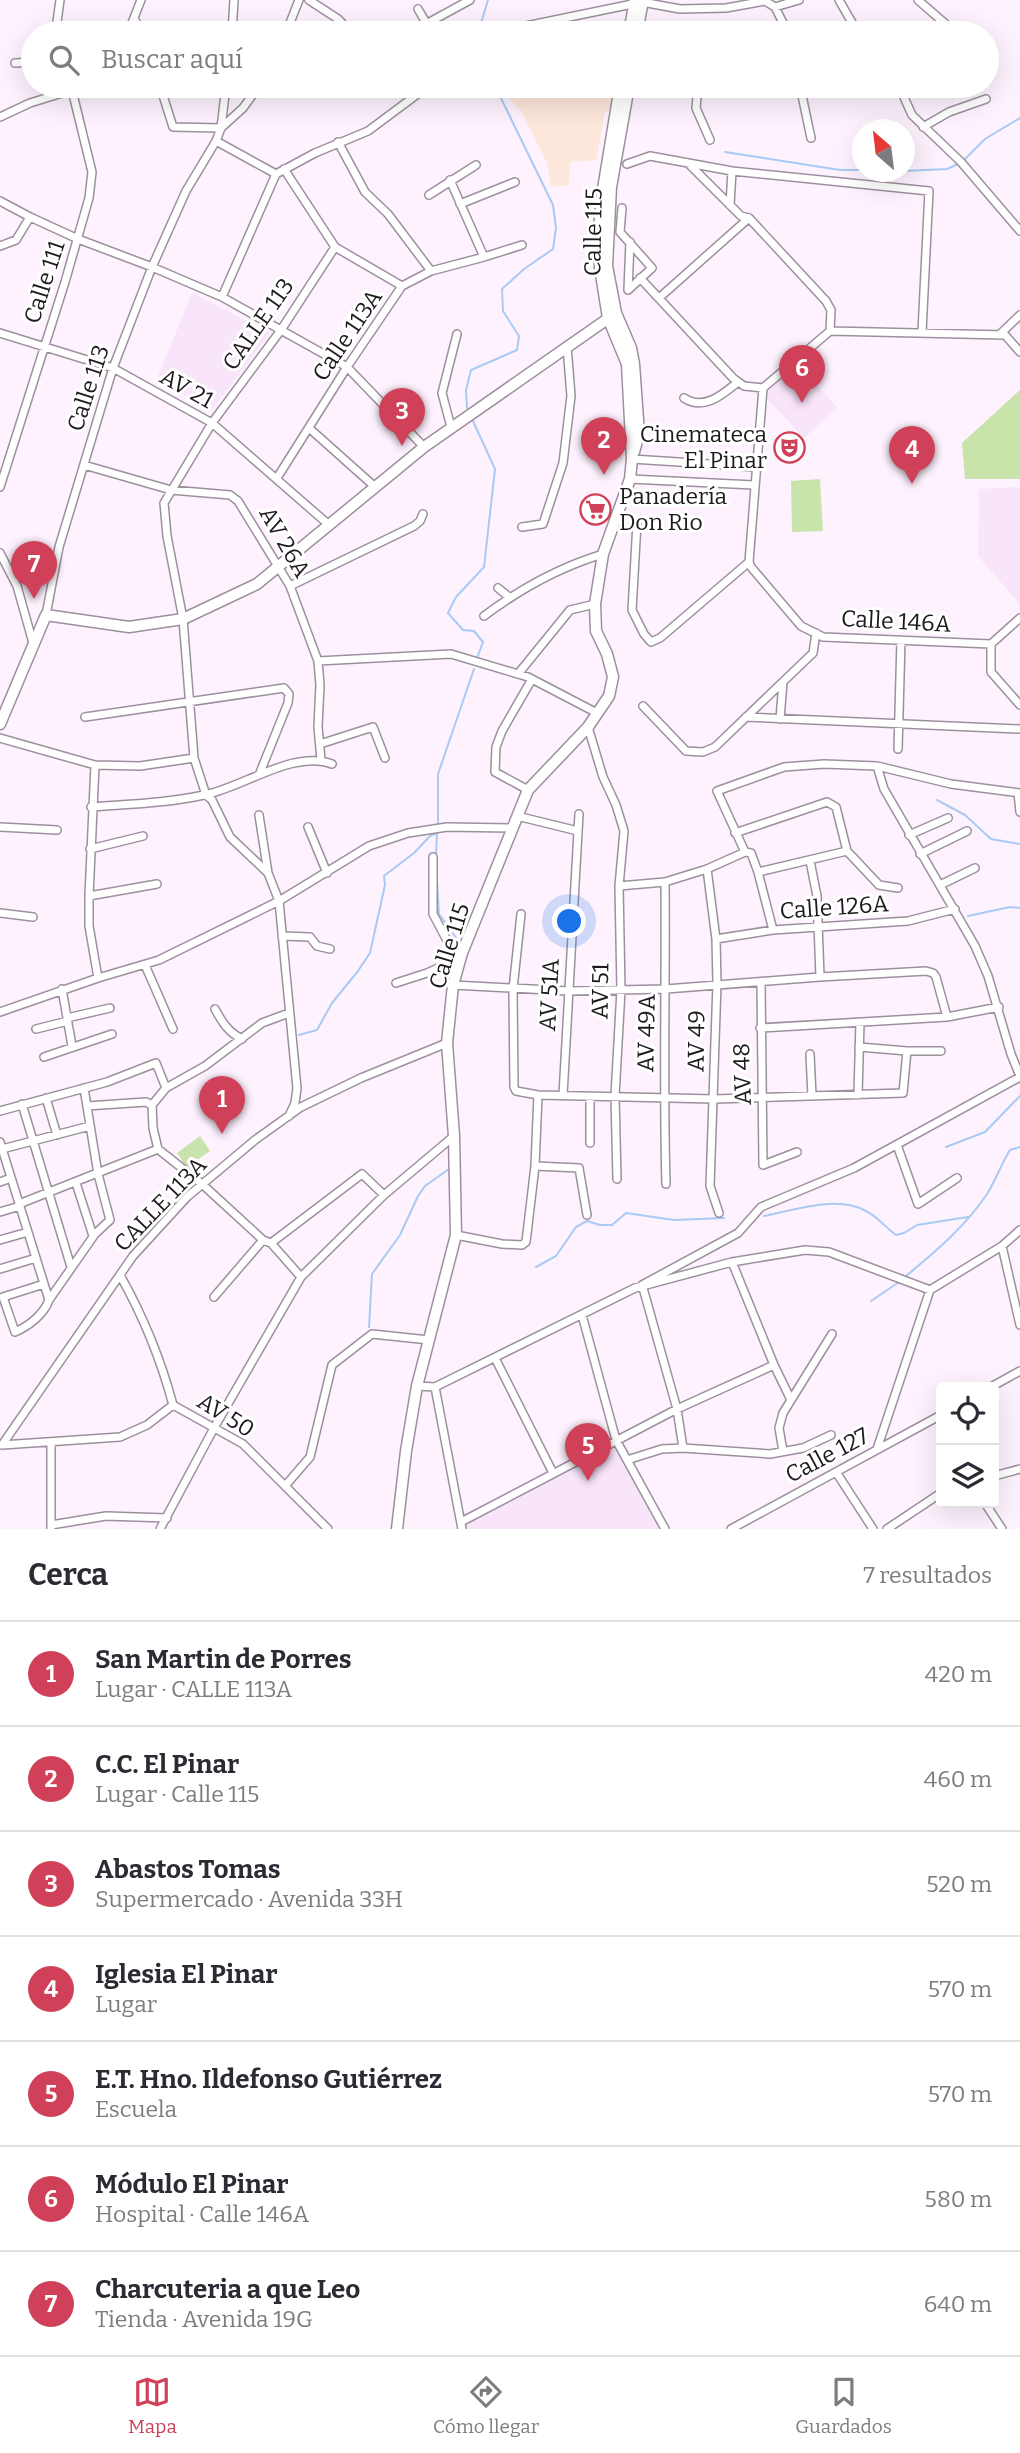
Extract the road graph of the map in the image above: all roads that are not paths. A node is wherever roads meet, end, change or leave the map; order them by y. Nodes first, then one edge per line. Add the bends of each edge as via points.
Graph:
1 (60, 0) edge
2 (141, 0) edge
3 (234, 0) edge
4 (299, 0) edge
5 (309, 0) edge
6 (470, 0) edge
7 (799, 0) edge
8 (839, 0) edge
9 (918, 0) edge
10 (640, 1) edge
11 (775, 7) junction
12 (418, 9) dead end
13 (134, 18) junction
14 (57, 21) edge
15 (133, 21) edge
16 (136, 21) edge
17 (233, 21) edge
18 (291, 21) edge
19 (340, 21) edge
20 (424, 21) edge
21 (432, 21) edge
22 (548, 21) edge
23 (633, 21) edge
24 (638, 21) edge
25 (782, 21) edge
26 (851, 21) edge
27 (942, 21) edge
28 (15, 63) dead end
29 (21, 63) edge
30 (44, 98) edge
31 (74, 98) edge
32 (164, 98) edge
33 (225, 98) edge
34 (250, 98) edge
35 (412, 98) edge
36 (618, 98) edge
37 (627, 98) edge
38 (697, 98) edge
39 (803, 98) edge
40 (904, 98) edge
41 (986, 99) dead end
42 (0, 117) edge
43 (923, 127) junction
44 (221, 128) junction
45 (811, 138) dead end
46 (710, 140) dead end
47 (216, 141) junction
48 (338, 142) junction
49 (687, 163) junction
50 (477, 164) dead end
51 (627, 164) dead end
52 (284, 169) junction
53 (732, 171) junction
54 (276, 174) junction
55 (450, 180) junction
56 (515, 182) dead end
57 (429, 195) dead end
58 (0, 201) edge
59 (460, 204) junction
60 (730, 205) junction
61 (622, 208) dead end
62 (30, 217) junction
63 (748, 218) junction
64 (1020, 231) edge
65 (78, 239) junction
66 (629, 242) junction
67 (522, 245) dead end
68 (0, 246) edge
69 (335, 247) junction
70 (484, 257) junction
71 (152, 267) junction
72 (431, 271) junction
73 (640, 278) junction
74 (402, 286) junction
75 (222, 297) junction
76 (659, 298) junction
77 (612, 315) junction
78 (1020, 315) edge
79 (281, 330) junction
80 (830, 331) junction
81 (922, 332) junction
82 (0, 333) edge
83 (457, 334) dead end
84 (999, 335) junction
85 (43, 346) junction
86 (567, 346) junction
87 (1020, 352) edge
88 (347, 367) junction
89 (113, 369) junction
90 (738, 382) junction
91 (763, 388) junction
92 (684, 398) dead end
93 (212, 423) junction
94 (309, 428) junction
95 (451, 428) junction
96 (424, 447) junction
97 (632, 459) junction
98 (83, 465) junction
99 (756, 467) junction
100 (277, 478) junction
101 (630, 479) junction
102 (754, 485) junction
103 (374, 486) junction
104 (0, 487) edge
105 (171, 490) junction
106 (423, 514) dead end
107 (637, 523) dead end
108 (328, 524) junction
109 (522, 527) dead end
110 (0, 553) edge
111 (603, 554) junction
112 (749, 562) junction
113 (277, 567) junction
114 (290, 586) junction
115 (498, 588) dead end
116 (509, 597) junction
117 (595, 604) junction
118 (46, 615) junction
119 (484, 616) dead end
120 (1020, 618) edge
121 (183, 619) junction
122 (816, 633) junction
123 (901, 640) junction
124 (33, 643) junction
125 (991, 644) junction
126 (318, 661) junction
127 (518, 674) junction
128 (532, 679) junction
129 (783, 682) junction
130 (188, 701) junction
131 (1020, 705) edge
132 (643, 706) dead end
133 (597, 713) junction
134 (85, 717) dead end
135 (746, 717) junction
136 (780, 719) junction
137 (0, 724) edge
138 (899, 724) junction
139 (588, 727) junction
140 (1020, 729) edge
141 (0, 737) edge
142 (320, 744) junction
143 (898, 749) dead end
144 (194, 758) junction
145 (386, 758) dead end
146 (321, 760) junction
147 (332, 764) dead end
148 (95, 765) junction
149 (877, 766) junction
150 (260, 775) junction
151 (528, 790) junction
152 (1019, 793) edge
153 (206, 795) junction
154 (92, 807) junction
155 (1020, 812) edge
156 (579, 814) dead end
157 (259, 815) dead end
158 (517, 816) junction
159 (948, 818) dead end
160 (0, 827) edge
161 (308, 827) dead end
162 (512, 828) junction
163 (57, 830) dead end
164 (578, 831) junction
165 (967, 831) dead end
166 (735, 833) junction
167 (909, 835) junction
168 (143, 836) dead end
169 (90, 849) junction
170 (847, 851) junction
171 (744, 852) junction
172 (920, 854) junction
173 (433, 857) dead end
174 (810, 861) junction
175 (975, 868) dead end
176 (706, 869) junction
177 (758, 872) junction
178 (268, 873) junction
179 (327, 873) junction
180 (665, 882) junction
181 (157, 884) dead end
182 (940, 885) junction
183 (619, 886) junction
184 (898, 888) dead end
185 (89, 896) junction
186 (279, 901) junction
187 (955, 909) junction
188 (0, 913) edge
189 (521, 914) dead end
190 (33, 917) dead end
191 (817, 927) junction
192 (773, 930) junction
193 (282, 936) junction
194 (716, 939) junction
195 (330, 949) dead end
196 (459, 961) junction
197 (145, 965) junction
198 (820, 977) junction
199 (98, 978) junction
200 (761, 982) junction
201 (396, 983) dead end
202 (717, 984) junction
203 (453, 985) junction
204 (62, 989) junction
205 (513, 989) junction
206 (666, 989) junction
207 (621, 990) junction
208 (568, 991) junction
209 (999, 1007) junction
210 (110, 1008) dead end
211 (215, 1009) dead end
212 (0, 1012) edge
213 (289, 1013) junction
214 (947, 1017) junction
215 (68, 1019) junction
216 (860, 1022) junction
217 (760, 1028) junction
218 (36, 1029) dead end
219 (173, 1029) dead end
220 (112, 1034) dead end
221 (242, 1039) junction
222 (447, 1043) junction
223 (72, 1046) junction
224 (859, 1047) junction
225 (907, 1051) junction
226 (940, 1051) dead end
227 (810, 1054) dead end
228 (44, 1057) dead end
229 (1020, 1076) edge
230 (84, 1088) junction
231 (166, 1088) junction
232 (563, 1094) junction
233 (538, 1095) junction
234 (858, 1095) junction
235 (615, 1096) junction
236 (812, 1096) junction
237 (590, 1097) junction
238 (663, 1097) junction
239 (46, 1098) junction
240 (762, 1098) junction
241 (714, 1099) junction
242 (22, 1104) junction
243 (152, 1105) junction
244 (87, 1106) junction
245 (0, 1111) edge
246 (289, 1115) junction
247 (90, 1126) junction
248 (57, 1135) junction
249 (454, 1136) junction
250 (33, 1141) junction
251 (590, 1143) dead end
252 (897, 1145) junction
253 (1, 1146) edge
254 (158, 1149) junction
255 (797, 1152) dead end
256 (535, 1166) junction
257 (98, 1174) junction
258 (11, 1178) junction
259 (957, 1178) dead end
260 (617, 1179) dead end
261 (0, 1182) edge
262 (76, 1183) junction
263 (202, 1184) junction
264 (666, 1184) dead end
265 (48, 1193) junction
266 (384, 1195) junction
267 (20, 1205) junction
268 (0, 1212) edge
269 (719, 1213) dead end
270 (587, 1214) dead end
271 (1020, 1230) edge
272 (28, 1232) junction
273 (456, 1235) junction
274 (93, 1236) junction
275 (0, 1240) edge
276 (267, 1241) junction
277 (1002, 1245) junction
278 (36, 1258) junction
279 (732, 1262) junction
280 (71, 1267) junction
281 (0, 1269) edge
282 (120, 1275) junction
283 (302, 1277) junction
284 (44, 1284) junction
285 (639, 1288) junction
286 (929, 1290) junction
287 (214, 1297) dead end
288 (49, 1300) junction
289 (582, 1315) junction
290 (1020, 1325) edge
291 (832, 1334) dead end
292 (429, 1340) junction
293 (495, 1359) junction
294 (774, 1365) junction
295 (1020, 1371) edge
296 (999, 1383) edge
297 (417, 1386) junction
298 (435, 1387) junction
299 (791, 1400) junction
300 (173, 1405) junction
301 (677, 1409) junction
302 (936, 1418) edge
303 (214, 1427) junction
304 (831, 1435) dead end
305 (616, 1440) junction
306 (51, 1442) junction
307 (1, 1445) edge
308 (683, 1448) junction
309 (877, 1450) junction
310 (783, 1451) junction
311 (627, 1460) junction
312 (1020, 1469) edge
313 (836, 1472) junction
314 (553, 1473) junction
315 (999, 1475) edge
316 (285, 1486) junction
317 (936, 1496) edge
318 (988, 1508) edge
319 (166, 1518) junction
320 (462, 1525) edge
321 (51, 1527) edge
322 (160, 1529) edge
323 (328, 1529) edge
324 (397, 1529) edge
325 (665, 1529) edge
326 (731, 1529) edge
327 (873, 1529) edge
328 (887, 1529) edge
329 (1002, 1529) edge

1 - 14 street
2 - 13 street
3 - 17 street
4 - 18 street
5 - 19 street
6 - 21 street
7 - 11 street
8 - 26 street
9 - 27 street
10 - 11 street via 680,9 765,1
10 - 22 street
10 - 23 main road
10 - 24 main road
11 - 25 street
12 - 20 street
13 - 15 street
13 - 16 street
28 - 29 street
30 - 42 street
31 - 65 street, Calle 111 via 92,172
32 - 44 street via 173,127
33 - 44 street
34 - 44 street, Calle 113
35 - 48 street via 368,131
36 - 77 main road, Calle 115 via 599,229 600,268
37 - 77 main road, Calle 115 via 608,229
38 - 46 street via 696,108
39 - 45 street
40 - 43 street
41 - 43 street
43 - 64 street via 961,162
44 - 47 street, Calle 113
47 - 54 street
47 - 71 street, Calle 113 via 186,191
48 - 52 street
48 - 72 street via 365,192 388,214
49 - 51 street via 650,156
49 - 53 street
49 - 60 street
50 - 55 street
52 - 54 street
52 - 69 street
53 - 60 street
53 - 81 street via 929,191
54 - 75 street
55 - 57 street
55 - 59 street
56 - 59 street
58 - 62 street
59 - 70 street
60 - 63 street
61 - 66 street via 620,232
62 - 65 street
62 - 68 street via 16,240
63 - 76 street
63 - 80 street via 826,301 831,310
65 - 71 street
65 - 85 street, Calle 111
66 - 73 street via 652,268
66 - 73 street via 628,290
67 - 70 street, Calle 113A
69 - 74 street
69 - 79 street, CALLE 113
70 - 72 street, Calle 113A
71 - 75 street
71 - 89 street, Calle 113
72 - 74 street, Calle 113A
73 - 76 street
74 - 88 street, Calle 113A
75 - 79 street
76 - 90 street
77 - 86 main road
77 - 97 main road, Calle 115 via 627,364
78 - 84 street
79 - 88 street
79 - 93 street, CALLE 113
80 - 81 street
80 - 91 street
81 - 84 street
82 - 85 street, AV 21
83 - 95 street via 442,393
84 - 87 street via 1005,335
85 - 89 street, AV 21
85 - 104 street, Calle 111
86 - 95 main road
86 - 109 street via 571,396 563,463 543,524
88 - 94 street, Calle 113A
88 - 96 street
89 - 93 street, AV 21
89 - 98 street, Calle 113
90 - 91 street
90 - 92 street via 700,404
91 - 99 street
93 - 100 street, AV 21
93 - 105 street, CALLE 113
94 - 100 street, Calle 113A
94 - 103 street
95 - 96 main road
96 - 103 main road
97 - 99 street
97 - 101 main road, Calle 115
98 - 105 street, AV 26A
98 - 118 street, Calle 113 via 59,547
99 - 102 street
100 - 108 street, AV 21
101 - 102 street
101 - 111 main road, Calle 115
102 - 112 street
103 - 108 main road
105 - 113 street, AV 26A via 234,497
105 - 121 street via 164,503 166,526
106 - 114 street via 414,526
107 - 112 street via 632,610 652,642
108 - 113 main road
110 - 124 street via 17,586
111 - 116 street via 576,562
111 - 117 main road, Calle 115
112 - 122 street, Calle 146A via 801,626
113 - 114 street, AV 26A
113 - 121 main road via 257,584
114 - 126 street, AV 26A
115 - 116 street
116 - 119 street
117 - 127 street via 570,610
117 - 133 main road, Calle 115 via 596,631 613,677 610,696
118 - 121 main road via 129,627
118 - 124 main road, Calle 113
120 - 125 street
121 - 130 street
122 - 123 street, Calle 146A
122 - 129 street via 813,653
123 - 125 street, Calle 146A
123 - 138 street
124 - 137 main road, Calle 113
125 - 131 street via 992,672
126 - 127 street via 447,653
126 - 142 street, AV 26A
127 - 128 street
128 - 133 street
128 - 151 street via 502,731 495,772
129 - 135 street
129 - 136 street
130 - 134 street
130 - 144 street
130 - 150 street via 279,687 287,690 288,704
132 - 135 street via 686,751 715,747
133 - 139 main road, Calle 115
135 - 136 street
136 - 138 street
138 - 140 street
138 - 143 street
139 - 151 main road, Calle 115
139 - 183 street, AV 51 via 624,831
141 - 148 street
142 - 145 street via 373,727
142 - 146 street, AV 26A
144 - 148 street via 140,766
144 - 153 street
146 - 147 street
146 - 150 street via 286,765
148 - 154 street
149 - 152 street via 951,784
149 - 166 street via 784,767 716,791
149 - 167 street
150 - 153 street
151 - 158 main road, Calle 115
152 - 155 street
153 - 154 street
153 - 178 street via 230,837
154 - 169 street
156 - 164 street, AV 51A
157 - 178 street
158 - 162 main road, Calle 115
158 - 164 street
159 - 167 street
160 - 163 street
161 - 179 street
162 - 179 street via 447,827 408,833 369,846
162 - 196 main road, Calle 115
164 - 208 street, AV 51A
165 - 172 street
166 - 170 street via 827,802 836,807
166 - 171 street
167 - 172 street
168 - 169 street
169 - 185 street
170 - 174 street
170 - 184 street via 879,885
171 - 176 street
171 - 177 street via 751,853
172 - 182 street
173 - 196 street via 433,914
174 - 177 street
174 - 191 street
175 - 182 street
176 - 180 street
176 - 194 street, AV 49
177 - 192 street
178 - 186 street
179 - 186 street
180 - 183 street
180 - 206 street, AV 49A
181 - 185 street
182 - 187 street
183 - 207 street, AV 51
185 - 199 street
186 - 193 street
186 - 197 street
187 - 191 street, Calle 126A via 908,921
187 - 209 street
188 - 190 street
189 - 205 street
191 - 192 street, Calle 126A
191 - 198 street
192 - 194 street, Calle 126A
193 - 195 street via 310,937 317,946
193 - 213 street
194 - 202 street, AV 49
196 - 201 street
196 - 203 main road, Calle 115
197 - 199 street
197 - 219 street
198 - 200 street
198 - 214 street via 933,973
199 - 204 street
200 - 202 street
200 - 217 street, AV 48
202 - 206 street
202 - 241 street, AV 49
203 - 205 street
203 - 222 main road, Calle 115
204 - 212 street
204 - 215 street
205 - 208 street
205 - 233 street via 514,1087
206 - 207 street
206 - 238 street, AV 49A
207 - 208 street
207 - 235 street, AV 51
208 - 232 street, AV 51A
209 - 214 street
209 - 229 street
210 - 215 street
211 - 221 street via 223,1024
213 - 221 street via 262,1023
213 - 246 street via 297,1088
214 - 216 street
215 - 218 street
215 - 223 street
216 - 217 street
216 - 224 street
217 - 240 street, AV 48
220 - 223 street
221 - 231 street
222 - 246 street, CALLE 113A via 361,1078
222 - 249 main road, Calle 115
223 - 228 street
224 - 225 street
224 - 234 street
225 - 226 street
225 - 234 street via 903,1093
227 - 236 street
229 - 252 street
230 - 231 street via 156,1063
230 - 239 street
230 - 244 street
231 - 243 street
232 - 233 street
232 - 237 street
233 - 256 street
234 - 236 street
235 - 237 street
235 - 238 street
235 - 260 street, AV 51
236 - 240 street
237 - 251 street
238 - 241 street
238 - 264 street, AV 49A
239 - 242 street
239 - 248 street
240 - 241 street
240 - 255 street, AV 48 via 763,1165
241 - 269 street, AV 49 via 710,1186
242 - 245 street
242 - 250 street
243 - 244 street
243 - 254 street
244 - 247 street
246 - 263 street, CALLE 113A
247 - 248 street
247 - 257 street
248 - 250 street
249 - 266 street
249 - 273 main road, Calle 115
250 - 253 street
250 - 265 street
252 - 259 street via 918,1204
252 - 285 street via 761,1208 738,1233
253 - 258 street
254 - 257 street
254 - 263 street
256 - 270 street via 579,1168
256 - 273 street via 526,1242 502,1244
257 - 262 street
257 - 274 street via 110,1220
258 - 261 street
258 - 267 street
262 - 265 street
262 - 274 street
263 - 276 street
263 - 282 street, CALLE 113A
265 - 267 street
265 - 280 street
266 - 276 street via 362,1174
266 - 283 street
267 - 268 street
267 - 272 street
271 - 277 street
272 - 275 street
272 - 278 street
273 - 292 main road, Calle 115
274 - 280 street
276 - 283 street
276 - 287 street
277 - 286 street
277 - 290 street
278 - 281 street
278 - 284 street
279 - 285 street
279 - 286 street via 805,1250 829,1252
279 - 294 street
280 - 288 street
282 - 300 street via 163,1370
282 - 307 street, CALLE 113A
283 - 303 street
284 - 288 street
284 - 288 street via 3,1297 15,1332 46,1309
285 - 289 street
285 - 301 street
286 - 309 street
289 - 293 street
289 - 305 street
291 - 299 street
292 - 297 main road, Calle 115
292 - 316 street via 372,1334 332,1365 310,1457
293 - 298 street
293 - 314 street
294 - 299 street
294 - 301 street
295 - 296 street
297 - 298 street
297 - 324 main road, Calle 115
298 - 320 street
299 - 310 street via 779,1428
300 - 303 street, AV 50
300 - 306 street, AV 50 via 148,1425 120,1437
301 - 305 street
301 - 308 street
302 - 309 street, Calle 127
303 - 316 street, AV 50 via 243,1444
303 - 319 street
304 - 310 street
305 - 311 street
305 - 314 street
306 - 307 street, AV 50
306 - 321 street
308 - 310 street
308 - 311 street
309 - 313 street, Calle 127
311 - 325 street
312 - 315 street
313 - 326 street, Calle 127
313 - 327 street
314 - 320 street
316 - 323 street, AV 50
317 - 328 street
318 - 329 street
319 - 321 street via 106,1516
319 - 322 street

